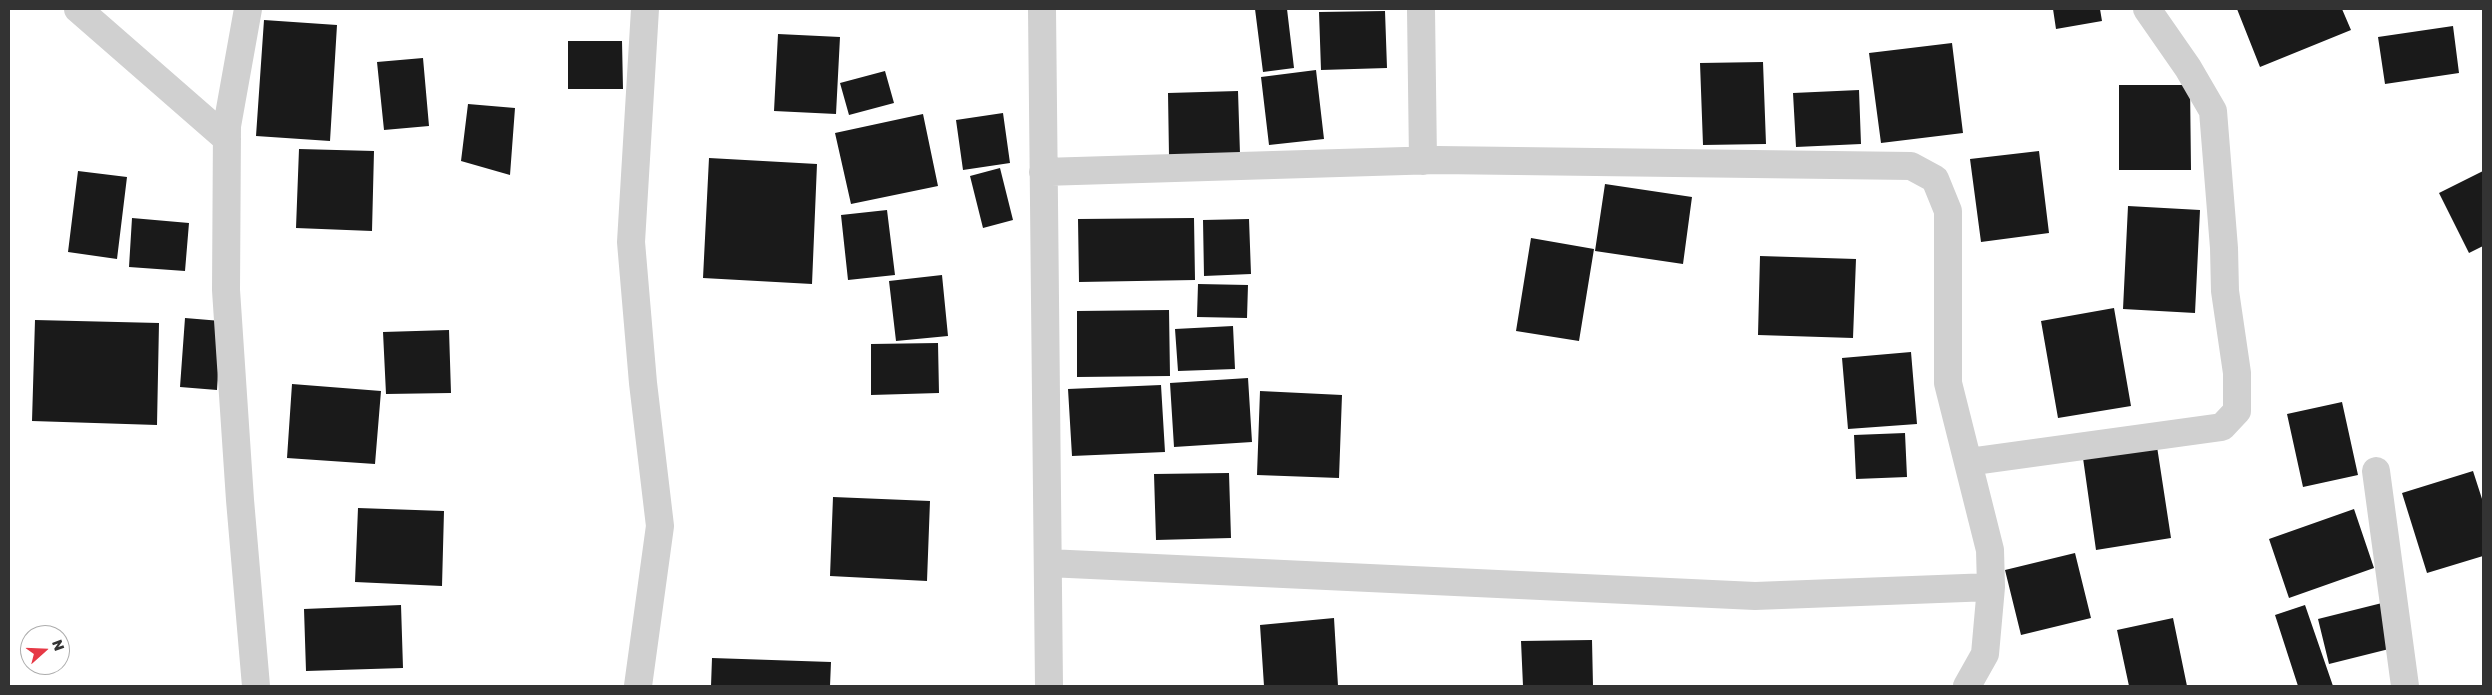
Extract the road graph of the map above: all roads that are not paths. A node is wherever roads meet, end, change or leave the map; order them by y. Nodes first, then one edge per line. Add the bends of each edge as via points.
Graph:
1 (78, 9) edge
2 (248, 9) edge
3 (645, 9) edge
4 (1042, 9) edge
5 (1421, 9) edge
6 (2147, 9) edge
7 (226, 139) junction
8 (1423, 161) junction
9 (1044, 172) junction
10 (1968, 462) junction
11 (2376, 471) dead end
12 (1048, 563) junction
13 (1991, 586) junction
14 (256, 686) edge
15 (638, 686) edge
16 (1049, 686) edge
17 (1967, 686) edge
18 (2405, 686) edge

1 - 7 street
2 - 7 street
3 - 15 street via 631,242 660,526
4 - 9 street
5 - 8 street
6 - 10 street via 2213,111 2237,411 2222,427
7 - 14 street via 226,290
8 - 9 street
8 - 10 street via 1911,166 1935,179 1948,211 1948,383
9 - 12 street
10 - 13 street via 1990,550
11 - 18 street
12 - 13 street via 1755,596
12 - 16 street
13 - 17 street via 1985,654

